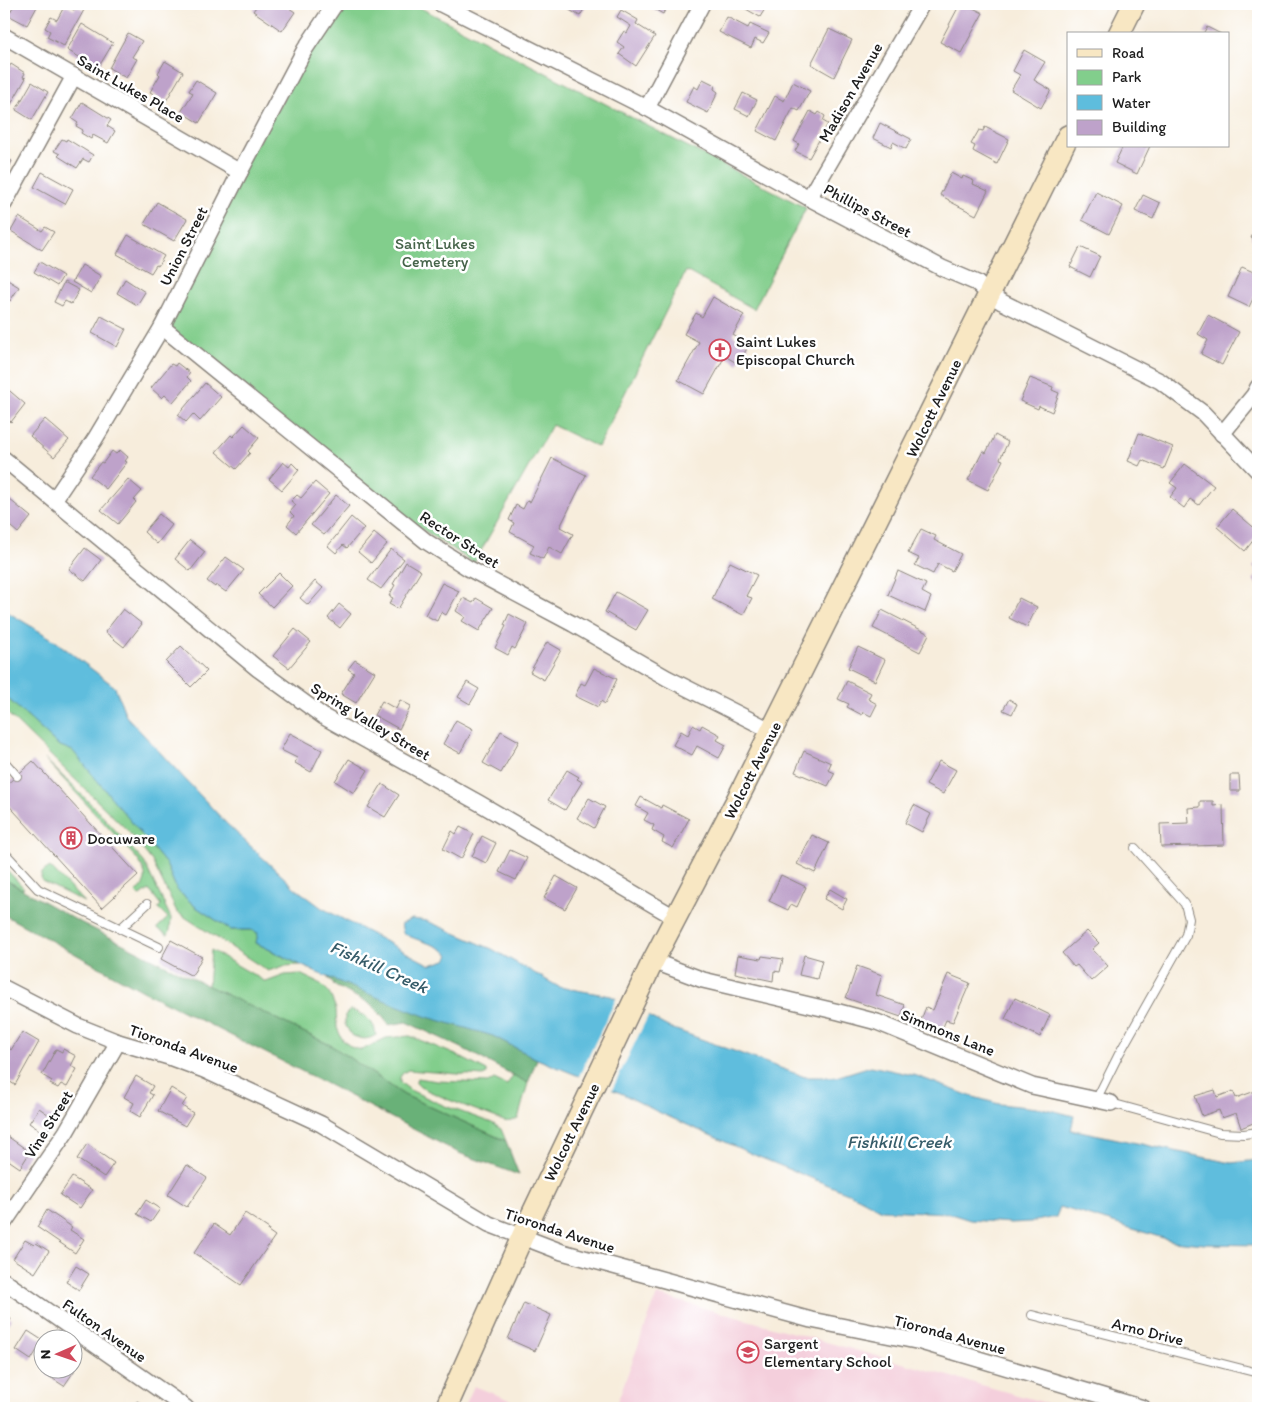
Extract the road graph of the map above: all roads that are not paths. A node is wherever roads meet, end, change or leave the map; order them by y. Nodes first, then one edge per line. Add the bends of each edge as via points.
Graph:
1 (335, 4) edge
2 (441, 4) edge
3 (702, 4) edge
4 (922, 4) edge
5 (1134, 4) edge
6 (1120, 32) edge
7 (4, 36) edge
8 (74, 76) junction
9 (647, 108) junction
10 (1067, 138) edge
11 (240, 172) junction
12 (809, 198) junction
13 (4, 204) edge
14 (989, 294) junction
15 (162, 327) junction
16 (1258, 387) edge
17 (1222, 434) junction
18 (4, 459) edge
19 (1258, 472) edge
20 (54, 500) junction
21 (772, 731) junction
22 (4, 761) edge
23 (17, 776) dead end
24 (1135, 848) dead end
25 (4, 852) edge
26 (147, 904) dead end
27 (676, 918) junction
28 (120, 928) junction
29 (159, 948) dead end
30 (651, 968) junction
31 (4, 988) edge
32 (118, 1042) junction
33 (1096, 1100) junction
34 (1111, 1103) joint
35 (1258, 1132) edge
36 (4, 1223) edge
37 (522, 1238) junction
38 (4, 1281) edge
39 (1032, 1315) dead end
40 (1258, 1373) edge
41 (186, 1408) edge
42 (446, 1408) edge
43 (1143, 1408) edge

1 - 11 street, Union Street via 305,48
2 - 9 street, Phillips Street
3 - 9 street
4 - 12 street, Madison Avenue
5 - 6 main road
7 - 8 street, Saint Lukes Place
8 - 11 street, Saint Lukes Place
8 - 13 street
9 - 12 street, Phillips Street
10 - 14 main road, Wolcott Avenue
11 - 15 street, Union Street
12 - 14 street, Phillips Street via 977,283
14 - 17 street, Phillips Street via 1160,381 1203,412
14 - 21 main road, Wolcott Avenue
15 - 20 street, Union Street via 95,440
15 - 21 street, Rector Street via 427,542 667,678
16 - 17 street
17 - 19 street, Phillips Street
18 - 20 street, Spring Valley Street
20 - 27 street, Spring Valley Street via 258,669 324,717
21 - 27 main road, Wolcott Avenue
22 - 23 lane
24 - 33 lane via 1185,904 1189,919 1186,935
25 - 28 lane via 38,889
26 - 28 lane
27 - 30 main road, Wolcott Avenue
28 - 29 lane
30 - 33 street, Simmons Lane via 877,1022 1032,1086
30 - 37 main road, Wolcott Avenue
31 - 32 street, Tioronda Avenue via 78,1026
32 - 36 street, Vine Street via 66,1132
32 - 37 street, Tioronda Avenue via 204,1070 321,1124 489,1224
33 - 34 street, Simmons Lane
34 - 35 lane, Simmons Lane via 1230,1134
37 - 42 main road, Wolcott Avenue
37 - 43 street, Tioronda Avenue via 562,1252 811,1320 921,1342
38 - 41 street, Fulton Avenue
39 - 40 lane, Arno Drive

